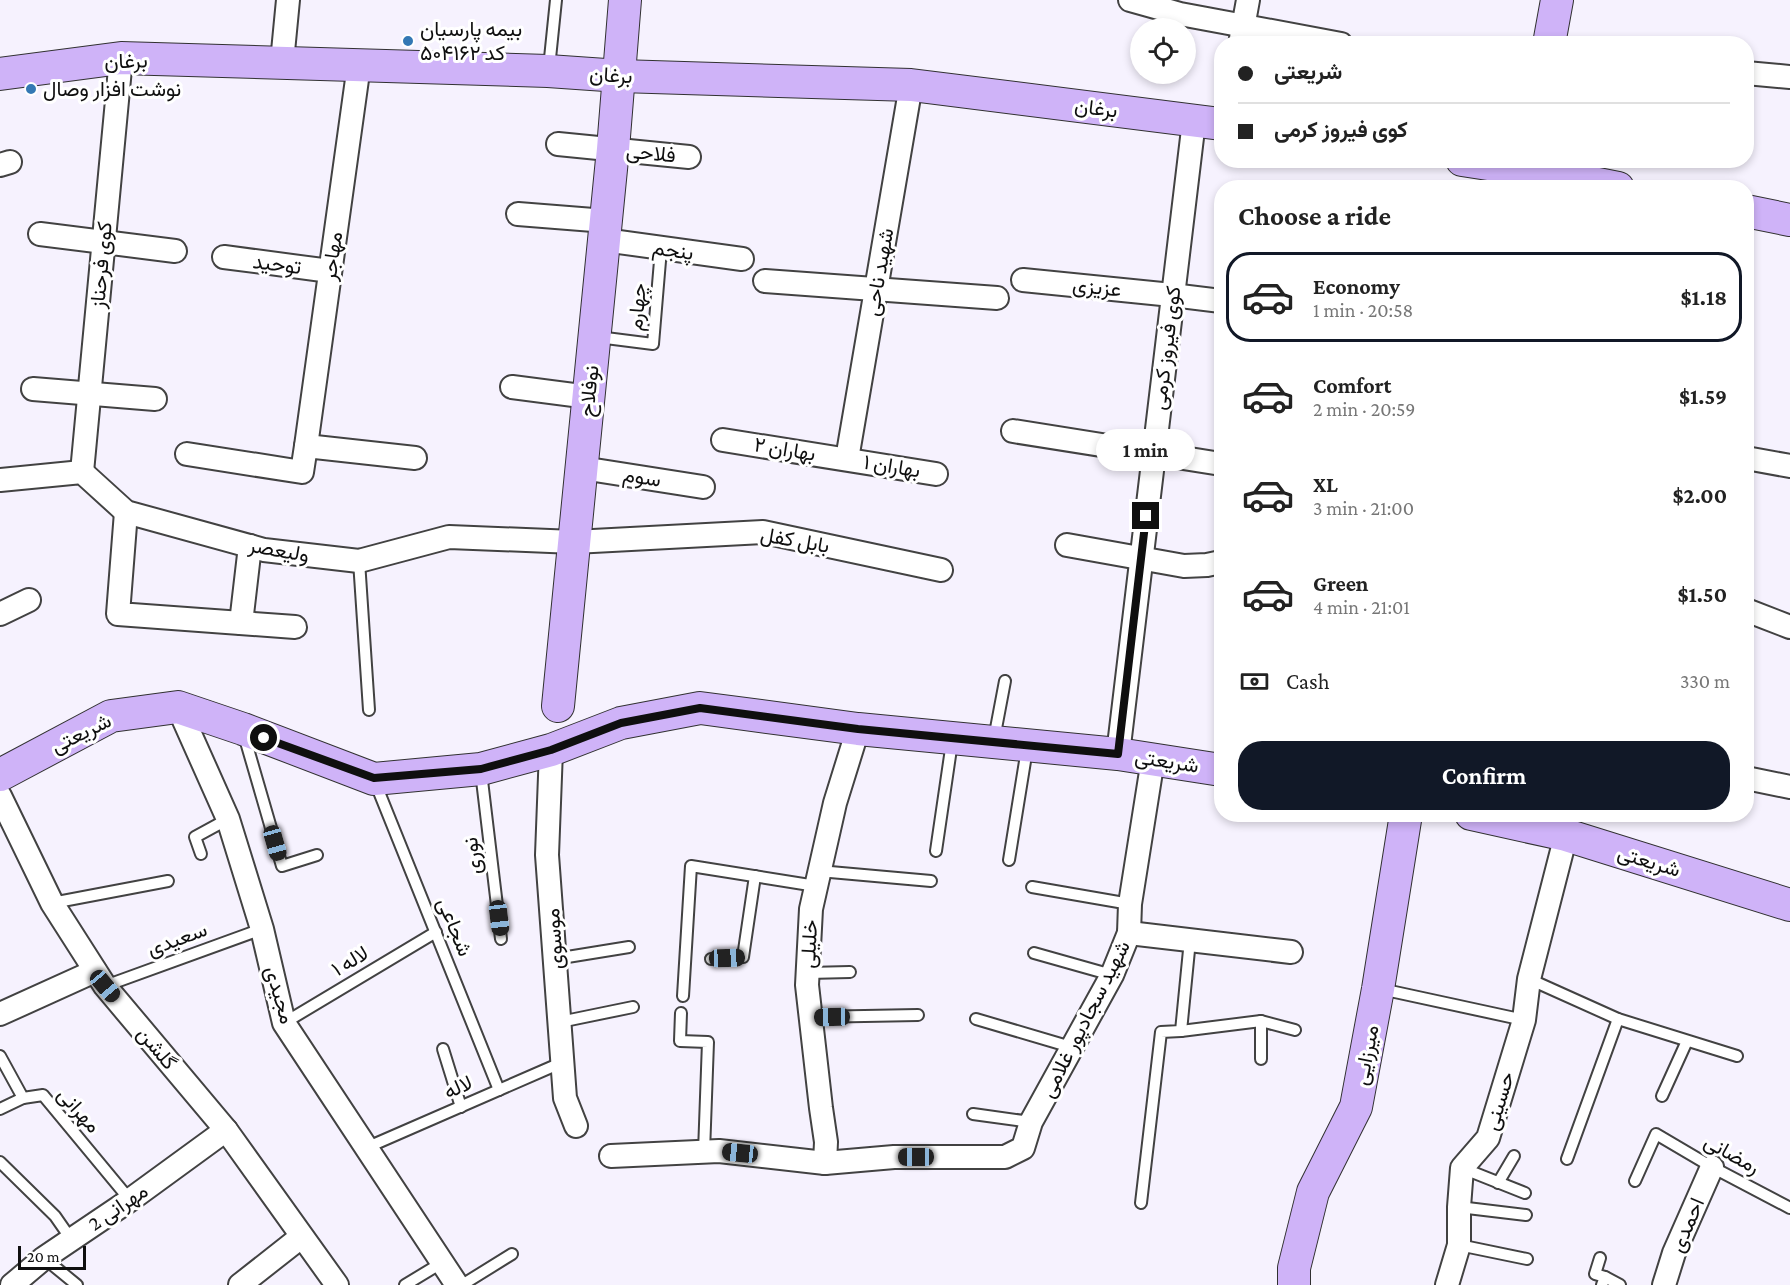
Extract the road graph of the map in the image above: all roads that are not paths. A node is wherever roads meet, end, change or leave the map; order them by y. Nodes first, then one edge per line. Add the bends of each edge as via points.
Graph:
1 (288, 0) edge
2 (556, 0) edge
3 (626, 0) edge
4 (1130, 0) edge
5 (1248, 0) edge
6 (1557, 0) edge
7 (1241, 34) edge
8 (1261, 36) edge
9 (1550, 36) edge
10 (121, 58) junction
11 (282, 62) junction
12 (359, 65) junction
13 (548, 71) junction
14 (0, 74) edge
15 (1754, 74) edge
16 (620, 76) junction
17 (1790, 77) edge
18 (911, 85) junction
19 (1207, 123) edge
20 (558, 144) dead end
21 (613, 148) junction
22 (689, 157) dead end
23 (1502, 168) edge
24 (1527, 173) edge
25 (1569, 180) edge
26 (1754, 213) edge
27 (518, 214) dead end
28 (1790, 220) edge
29 (605, 231) junction
30 (40, 234) dead end
31 (104, 241) junction
32 (661, 249) junction
33 (175, 251) dead end
34 (224, 257) dead end
35 (742, 259) dead end
36 (330, 271) junction
37 (1023, 280) dead end
38 (765, 281) dead end
39 (876, 289) junction
40 (1172, 295) junction
41 (997, 298) dead end
42 (1214, 300) edge
43 (594, 337) junction
44 (512, 387) dead end
45 (33, 389) dead end
46 (89, 394) junction
47 (589, 397) junction
48 (155, 399) dead end
49 (1013, 431) dead end
50 (723, 440) dead end
51 (306, 446) junction
52 (1154, 453) junction
53 (187, 454) dead end
54 (415, 458) dead end
55 (847, 459) junction
56 (1754, 459) edge
57 (1214, 463) edge
58 (1790, 466) edge
59 (582, 468) junction
60 (82, 472) junction
61 (936, 474) dead end
62 (0, 480) edge
63 (703, 487) dead end
64 (126, 512) junction
65 (574, 542) junction
66 (1067, 545) dead end
67 (250, 546) junction
68 (1141, 558) junction
69 (359, 561) junction
70 (1214, 564) edge
71 (941, 570) dead end
72 (29, 600) dead end
73 (1, 612) edge
74 (1754, 612) edge
75 (242, 623) junction
76 (1789, 623) edge
77 (295, 627) dead end
78 (1005, 681) dead end
79 (558, 706) dead end
80 (178, 707) junction
81 (369, 710) dead end
82 (243, 729) junction
83 (858, 729) junction
84 (953, 738) junction
85 (993, 742) junction
86 (1027, 746) junction
87 (551, 750) junction
88 (1118, 754) junction
89 (1153, 759) junction
90 (481, 769) junction
91 (1214, 769) edge
92 (0, 775) edge
93 (374, 778) junction
94 (1754, 780) edge
95 (1790, 787) edge
96 (0, 796) edge
97 (228, 819) junction
98 (1405, 822) edge
99 (1507, 822) edge
100 (1566, 835) junction
101 (936, 852) dead end
102 (201, 854) dead end
103 (317, 855) dead end
104 (1009, 860) dead end
105 (755, 876) junction
106 (818, 879) junction
107 (168, 881) dead end
108 (931, 881) dead end
109 (1032, 887) dead end
110 (52, 903) junction
111 (1130, 904) junction
112 (1790, 905) edge
113 (262, 929) junction
114 (436, 932) junction
115 (1129, 933) junction
116 (501, 939) dead end
117 (1190, 940) junction
118 (629, 947) dead end
119 (1291, 952) dead end
120 (1034, 953) dead end
121 (555, 959) junction
122 (711, 959) dead end
123 (850, 972) dead end
124 (808, 973) junction
125 (1112, 975) junction
126 (100, 978) junction
127 (1529, 979) junction
128 (1378, 988) junction
129 (683, 996) dead end
130 (633, 1007) dead end
131 (681, 1013) dead end
132 (0, 1014) edge
133 (918, 1015) dead end
134 (811, 1017) junction
135 (1618, 1019) junction
136 (976, 1020) dead end
137 (1524, 1020) junction
138 (560, 1022) junction
139 (1261, 1022) junction
140 (284, 1023) junction
141 (1295, 1030) dead end
142 (1181, 1031) junction
143 (1687, 1041) junction
144 (1071, 1047) junction
145 (443, 1049) dead end
146 (0, 1056) edge
147 (1737, 1056) dead end
148 (1261, 1059) dead end
149 (563, 1062) junction
150 (499, 1090) junction
151 (1662, 1096) dead end
152 (23, 1098) junction
153 (461, 1107) junction
154 (0, 1109) edge
155 (973, 1114) dead end
156 (1031, 1122) junction
157 (576, 1126) dead end
158 (226, 1130) junction
159 (368, 1148) junction
160 (704, 1152) junction
161 (611, 1156) dead end
162 (1514, 1156) dead end
163 (1567, 1159) dead end
164 (0, 1162) edge
165 (825, 1163) junction
166 (1712, 1167) junction
167 (1462, 1168) junction
168 (1635, 1181) dead end
169 (1498, 1183) junction
170 (1525, 1193) dead end
171 (130, 1200) junction
172 (1141, 1203) dead end
173 (1459, 1207) junction
174 (1790, 1208) edge
175 (1526, 1215) dead end
176 (301, 1237) junction
177 (70, 1239) junction
178 (1459, 1245) junction
179 (512, 1254) dead end
180 (44, 1258) junction
181 (1600, 1258) dead end
182 (1527, 1259) dead end
183 (443, 1262) junction
184 (1603, 1281) edge
185 (12, 1285) edge
186 (77, 1285) edge
187 (240, 1285) edge
188 (337, 1285) edge
189 (405, 1285) edge
190 (457, 1285) edge
191 (462, 1285) edge
192 (1294, 1285) edge
193 (1447, 1285) edge
194 (1620, 1285) edge
195 (1664, 1285) edge

1 - 11 street
2 - 13 lane
3 - 16 street, نوفلاح
4 - 7 street
5 - 7 street
6 - 9 street
7 - 8 street
10 - 11 street, برغان
10 - 14 street, برغان
10 - 31 street, کوی فرحناز
11 - 12 street, برغان
12 - 13 street, برغان
12 - 36 street, مهاجر
13 - 16 street, برغان
15 - 17 street
16 - 18 street, برغان
16 - 21 street, نوفلاح
18 - 19 street, برغان
18 - 39 street, شهید ناحی
19 - 40 street, کوی فیروز کرمی
20 - 21 street, فلاحی
21 - 22 street, فلاحی
21 - 29 street, نوفلاح
23 - 24 street
24 - 25 street
26 - 28 street
27 - 29 street, پنجم
29 - 32 street, پنجم
29 - 43 street, نوفلاح
30 - 31 street
31 - 33 street
31 - 46 street, کوی فرحناز
32 - 35 street, پنجم
32 - 43 lane, چهارم via 653,344
34 - 36 street, توحید
36 - 51 street, مهاجر
37 - 40 street, عزیزی
38 - 39 street
39 - 41 street
39 - 55 street, شهید ناحی
40 - 42 street, عزیزی
40 - 52 street, کوی فیروز کرمی
43 - 47 street, نوفلاح
44 - 47 street
45 - 46 street
46 - 48 street
46 - 60 street, کوی فرحناز
47 - 59 street, نوفلاح
49 - 52 street
50 - 55 street, بهاران ۲
51 - 53 street, مهاجر via 302,472
51 - 54 street
52 - 57 street
52 - 68 street, کوی فیروز کرمی
55 - 61 street, بهاران ۱
56 - 58 street
59 - 63 street, سوم
59 - 65 street, نوفلاح
60 - 62 street
60 - 64 street, ولیعصر
64 - 67 street, ولیعصر
64 - 75 street via 118,614
65 - 69 street, ولیعصر via 448,537
65 - 71 street, بابل کفل via 763,532
65 - 79 street, نوفلاح
66 - 68 street
67 - 69 street, ولیعصر
67 - 75 street
68 - 70 street via 1184,566
68 - 88 street, کوی فیروز کرمی
69 - 81 lane
72 - 73 street
74 - 76 street
75 - 77 street
78 - 85 lane
80 - 82 street, شریعتی
80 - 92 street, شریعتی via 111,716
80 - 97 street, مجیدی
82 - 93 street, شریعتی
82 - 103 lane via 282,866
83 - 84 street, شریعتی
83 - 87 street, شریعتی via 700,708 621,723
83 - 106 street, خلیلی via 835,803
84 - 85 street, شریعتی
84 - 101 lane
85 - 86 street, شریعتی
86 - 88 street, شریعتی
86 - 104 lane
87 - 90 street, شریعتی
87 - 121 street, موسوی via 548,855
88 - 89 street, شریعتی
89 - 91 street, شریعتی
89 - 111 street, شهید سجادپور غلامی
90 - 93 street, شریعتی
90 - 116 lane, نوری
93 - 114 lane, شجاعی
94 - 95 street
96 - 110 street, گلشن
97 - 102 lane via 195,837
97 - 113 street, مجیدی
98 - 128 street, میرزایی
99 - 100 street, شریعتی
100 - 112 street, شریعتی
100 - 127 street, حسینی
105 - 106 lane
105 - 122 lane via 743,957
105 - 129 lane via 690,866
106 - 108 lane
106 - 124 street, خلیلی via 811,909
107 - 110 lane
109 - 111 lane
110 - 126 street, گلشن
111 - 115 street, شهید سجادپور غلامی
113 - 126 lane, سعیدی
113 - 140 street, مجیدی
114 - 140 lane, لاله ۱
114 - 150 lane, شجاعی
115 - 117 street
115 - 125 street, شهید سجادپور غلامی
117 - 119 street
117 - 142 lane
118 - 121 lane
120 - 125 lane
121 - 138 street, موسوی
123 - 124 lane
124 - 134 street, خلیلی
125 - 144 street, شهید سجادپور غلامی
126 - 132 street
126 - 158 street, گلشن
127 - 135 lane
127 - 137 street, حسینی
128 - 137 lane
128 - 192 street, میرزایی via 1356,1107 1313,1192 1294,1268
130 - 138 lane
131 - 160 lane via 680,1041 708,1042
133 - 134 lane
134 - 165 street, خلیلی
135 - 143 lane
135 - 163 lane
136 - 144 lane
137 - 167 street, حسینی via 1488,1138
138 - 149 street, موسوی
139 - 141 lane
139 - 142 lane
139 - 148 lane
140 - 159 street, مجیدی
142 - 172 lane via 1161,1032
143 - 147 lane
143 - 151 lane
144 - 156 street, شهید سجادپور غلامی
145 - 153 lane
146 - 152 lane, مهرانی
149 - 150 lane, لاله
149 - 157 street, موسوی via 565,1098
150 - 153 lane, لاله
152 - 154 lane
152 - 171 lane, مهرانی via 43,1095
153 - 159 lane, لاله
155 - 156 lane
156 - 165 street, شهید سجادپور غلامی via 1023,1148 1005,1157 894,1157
158 - 171 street, مهرانی 2
158 - 176 street, گلشن
159 - 183 street, مجیدی
160 - 161 street
160 - 165 street
162 - 169 lane
164 - 177 lane via 55,1216
166 - 168 lane, رمضانی via 1656,1134
166 - 174 lane, رمضانی
166 - 195 street, احمدی via 1674,1252
167 - 169 lane
167 - 173 street
169 - 170 lane
171 - 177 street, مهرانی 2
173 - 175 lane
173 - 178 street
176 - 187 street
176 - 188 street, گلشن
177 - 180 street, مهرانی 2
178 - 182 lane
178 - 193 street
179 - 191 lane
180 - 185 street, مهرانی 2
180 - 186 lane
181 - 184 lane via 1595,1274
183 - 189 lane
183 - 190 street, مجیدی
184 - 194 lane

